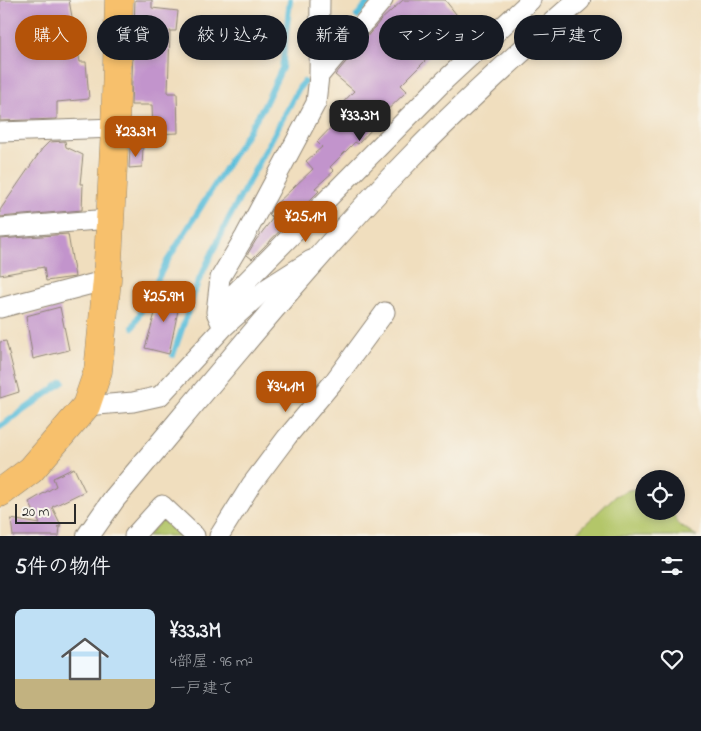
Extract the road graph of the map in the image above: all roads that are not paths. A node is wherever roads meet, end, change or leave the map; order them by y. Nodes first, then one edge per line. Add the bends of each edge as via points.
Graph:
1 (119, 0) edge
2 (320, 0) edge
3 (383, 0) edge
4 (531, 0) edge
5 (579, 0) edge
6 (319, 76) junction
7 (115, 128) junction
8 (0, 132) edge
9 (109, 219) junction
10 (0, 228) edge
11 (324, 251) junction
12 (107, 280) junction
13 (0, 308) edge
14 (385, 312) dead end
15 (219, 320) junction
16 (86, 406) junction
17 (0, 493) edge
18 (88, 536) edge
19 (134, 536) edge
20 (194, 536) edge
21 (220, 536) edge

1 - 7 main road
2 - 6 street
3 - 6 street
4 - 15 street via 444,81
5 - 11 street via 411,156
6 - 15 street via 316,103 220,278
7 - 8 street
7 - 9 main road
9 - 10 street
9 - 12 main road
11 - 15 street
11 - 18 street via 114,499
12 - 13 street
12 - 16 main road via 98,371
14 - 21 street via 251,484
15 - 16 street via 160,396
16 - 17 main road via 31,470
19 - 20 street via 162,506

